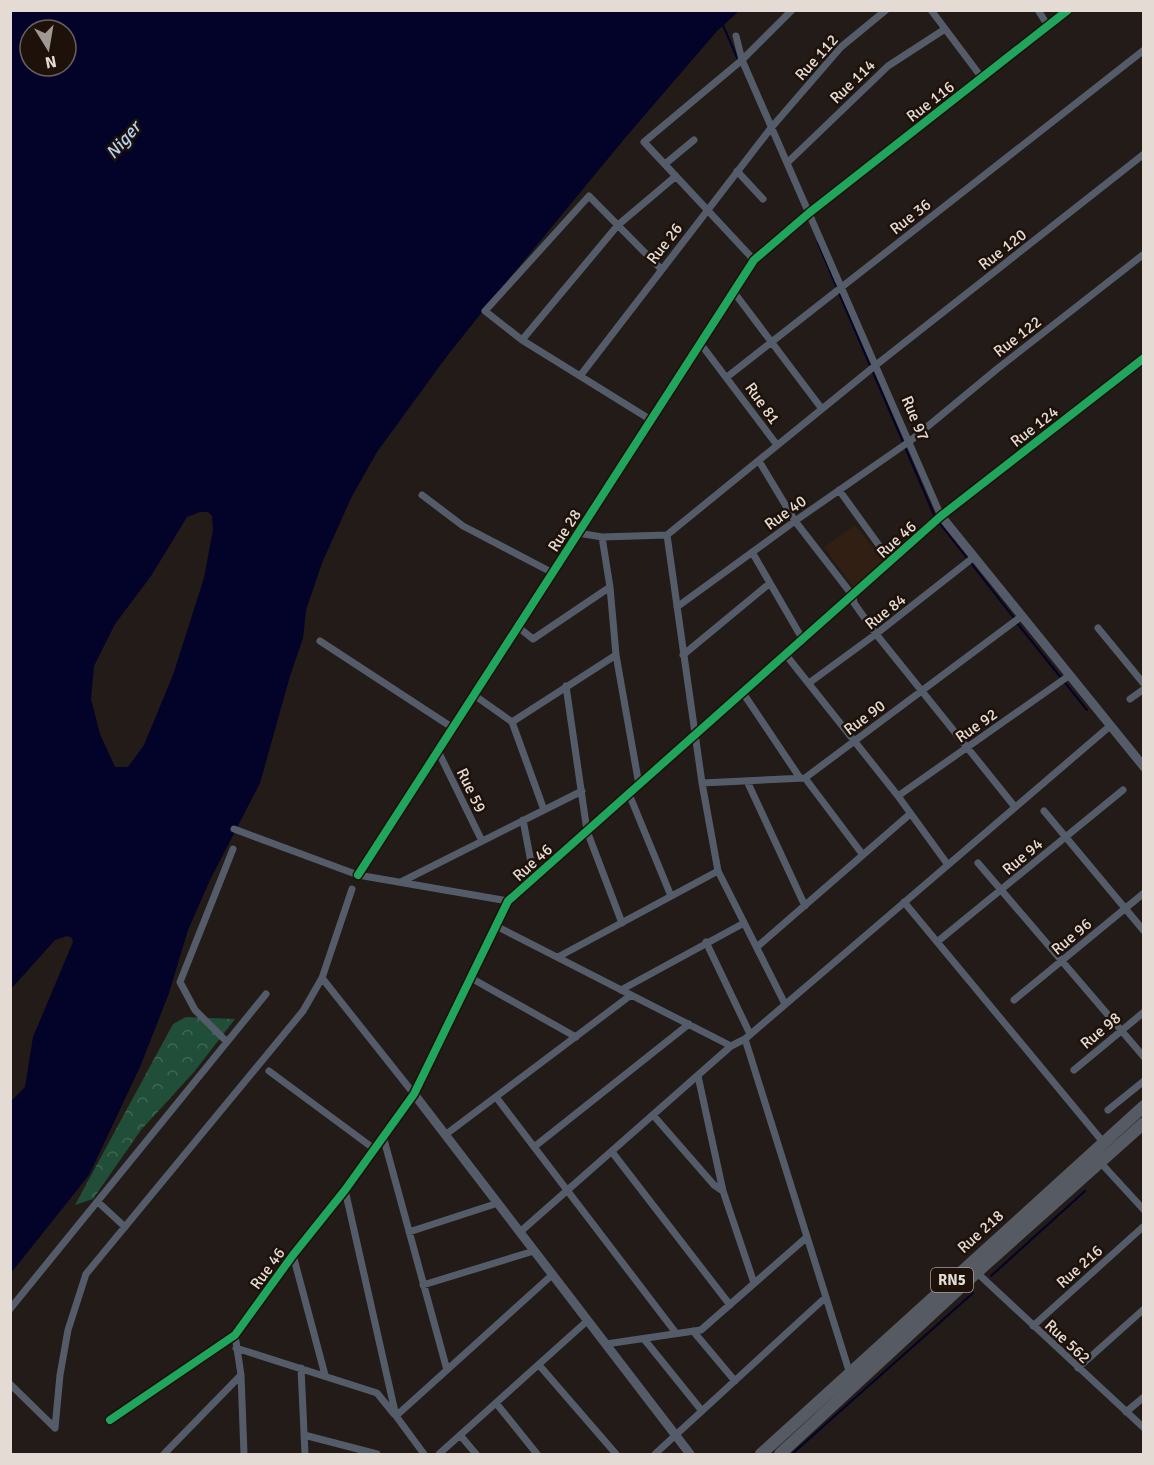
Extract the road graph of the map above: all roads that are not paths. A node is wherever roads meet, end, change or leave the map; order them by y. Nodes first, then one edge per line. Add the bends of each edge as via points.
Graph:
1 (792, 10) edge
2 (886, 10) edge
3 (944, 10) edge
4 (1038, 10) edge
5 (1068, 10) edge
6 (933, 13) edge
7 (1048, 26) junction
8 (945, 29) junction
9 (736, 36) dead end
10 (1143, 50) edge
11 (742, 60) junction
12 (982, 78) junction
13 (771, 129) junction
14 (694, 140) dead end
15 (1143, 154) edge
16 (665, 164) junction
17 (787, 164) junction
18 (738, 171) junction
19 (676, 176) junction
20 (763, 199) dead end
21 (707, 209) junction
22 (809, 213) junction
23 (618, 225) junction
24 (1143, 254) edge
25 (754, 260) junction
26 (662, 269) junction
27 (842, 287) junction
28 (733, 291) junction
29 (522, 340) junction
30 (772, 341) junction
31 (700, 343) junction
32 (1143, 358) edge
33 (876, 365) junction
34 (580, 376) junction
35 (727, 377) junction
36 (822, 409) junction
37 (651, 420) junction
38 (909, 441) junction
39 (777, 446) junction
40 (759, 461) junction
41 (839, 490) junction
42 (422, 495) dead end
43 (942, 516) junction
44 (795, 521) junction
45 (578, 533) junction
46 (667, 535) junction
47 (602, 537) junction
48 (752, 552) junction
49 (974, 557) junction
50 (891, 562) junction
51 (553, 573) junction
52 (770, 583) junction
53 (610, 587) junction
54 (853, 596) junction
55 (677, 607) junction
56 (1018, 619) junction
57 (518, 627) junction
58 (1098, 628) dead end
59 (876, 634) junction
60 (803, 640) junction
61 (320, 641) dead end
62 (616, 655) junction
63 (683, 655) junction
64 (786, 655) junction
65 (1065, 679) junction
66 (809, 683) junction
67 (1143, 684) edge
68 (566, 686) junction
69 (1143, 689) edge
70 (921, 692) junction
71 (743, 693) junction
72 (474, 695) junction
73 (1130, 699) dead end
74 (512, 722) junction
75 (1110, 726) junction
76 (453, 728) junction
77 (694, 737) junction
78 (855, 741) junction
79 (967, 748) junction
80 (438, 751) junction
81 (1143, 767) edge
82 (803, 778) junction
83 (747, 781) junction
84 (702, 783) junction
85 (639, 785) junction
86 (1123, 790) dead end
87 (582, 791) junction
88 (628, 794) junction
89 (898, 796) junction
90 (1015, 807) junction
91 (544, 810) junction
92 (1044, 811) dead end
93 (910, 814) junction
94 (523, 820) junction
95 (234, 829) dead end
96 (588, 831) junction
97 (1065, 837) junction
98 (482, 841) junction
99 (233, 849) dead end
100 (863, 855) junction
101 (978, 863) dead end
102 (948, 865) junction
103 (718, 871) junction
104 (358, 875) junction
105 (534, 878) junction
106 (401, 882) junction
107 (352, 889) dead end
108 (1002, 890) junction
109 (1143, 892) edge
110 (671, 896) junction
111 (508, 901) junction
112 (904, 902) junction
113 (805, 906) junction
114 (1125, 908) junction
115 (622, 923) junction
116 (744, 923) junction
117 (496, 926) junction
118 (1143, 931) edge
119 (706, 942) junction
120 (937, 942) junction
121 (757, 948) junction
122 (558, 957) junction
123 (1062, 961) junction
124 (322, 978) junction
125 (471, 978) junction
126 (621, 990) junction
127 (266, 994) dead end
128 (631, 995) junction
129 (1014, 1000) dead end
130 (785, 1004) junction
131 (1143, 1012) edge
132 (688, 1024) junction
133 (1121, 1030) junction
134 (576, 1037) junction
135 (747, 1037) junction
136 (228, 1042) junction
137 (731, 1046) junction
138 (1143, 1057) edge
139 (1074, 1070) dead end
140 (269, 1071) dead end
141 (698, 1076) junction
142 (1143, 1081) edge
143 (414, 1094) junction
144 (496, 1097) junction
145 (1143, 1106) edge
146 (1108, 1110) dead end
147 (653, 1115) junction
148 (1143, 1123) edge
149 (446, 1135) junction
150 (383, 1136) junction
151 (1103, 1142) junction
152 (534, 1147) junction
153 (373, 1148) junction
154 (612, 1152) junction
155 (1100, 1162) junction
156 (345, 1190) junction
157 (568, 1190) junction
158 (723, 1191) junction
159 (98, 1202) junction
160 (498, 1203) junction
161 (1143, 1210) edge
162 (1143, 1226) edge
163 (125, 1227) junction
164 (409, 1232) junction
165 (520, 1232) junction
166 (807, 1237) junction
167 (534, 1251) junction
168 (293, 1255) junction
169 (972, 1268) junction
170 (552, 1275) junction
171 (754, 1283) junction
172 (423, 1285) junction
173 (826, 1297) junction
174 (730, 1305) junction
175 (10, 1309) edge
176 (1143, 1309) edge
177 (588, 1321) junction
178 (1033, 1326) junction
179 (693, 1331) junction
180 (676, 1334) junction
181 (235, 1335) junction
182 (644, 1339) junction
183 (606, 1344) junction
184 (236, 1348) junction
185 (539, 1365) junction
186 (301, 1368) junction
187 (1078, 1368) junction
188 (447, 1370) junction
189 (850, 1374) junction
190 (325, 1375) junction
191 (241, 1376) junction
192 (735, 1381) junction
193 (10, 1384) edge
194 (1143, 1397) edge
195 (496, 1403) junction
196 (702, 1412) junction
197 (1126, 1413) junction
198 (396, 1416) junction
199 (110, 1420) dead end
200 (1143, 1428) edge
201 (304, 1435) junction
202 (460, 1435) junction
203 (675, 1436) junction
204 (164, 1455) edge
205 (243, 1455) edge
206 (304, 1455) edge
207 (377, 1455) edge
208 (424, 1455) edge
209 (439, 1455) edge
210 (476, 1455) edge
211 (537, 1455) edge
212 (615, 1455) edge
213 (655, 1455) edge
214 (690, 1455) edge
215 (761, 1455) edge
216 (780, 1455) edge

1 - 11 street
2 - 13 street, Rue 112 via 841,47
3 - 6 street
4 - 7 street
5 - 7 street, Rue 116
6 - 8 street
7 - 12 street, Rue 116
8 - 12 street
8 - 17 street, Rue 114 via 888,66
9 - 11 street, Rue 97
10 - 27 street, Rue 36
11 - 13 street, Rue 97
11 - 16 street via 644,142
12 - 22 street, Rue 116
13 - 17 street, Rue 97
13 - 18 street, Rue 26
14 - 16 street
15 - 33 street, Rue 120
16 - 19 street
17 - 22 street, Rue 97
18 - 20 street
18 - 21 street, Rue 26
19 - 21 street
19 - 23 street
21 - 25 street
21 - 26 street, Rue 26
22 - 25 street, Rue 28
22 - 27 street, Rue 97
23 - 26 street
23 - 29 street
23 - 29 street via 589,196 485,311
24 - 38 street, Rue 122
25 - 28 street, Rue 28
26 - 34 street, Rue 26
27 - 30 street, Rue 36
27 - 33 street, Rue 97
28 - 30 street
28 - 31 street, Rue 28
29 - 34 street
30 - 35 street, Rue 36
30 - 36 street
31 - 35 street
31 - 37 street, Rue 28
32 - 43 street, Rue 124
33 - 36 street, Rue 120
33 - 38 street, Rue 97
34 - 37 street
35 - 39 street, Rue 81
36 - 39 street, Rue 120
37 - 45 street, Rue 28
38 - 41 street, Rue 40
38 - 43 street, Rue 97
39 - 40 street, Rue 120
40 - 44 street
40 - 46 street, Rue 120
41 - 44 street, Rue 40
41 - 50 street
42 - 51 street via 463,526
43 - 49 street, Rue 97
43 - 50 street, Rue 46
44 - 48 street, Rue 40
44 - 54 street
45 - 47 street
45 - 51 street, Rue 28
46 - 47 street
46 - 55 street
47 - 53 street
48 - 52 street
48 - 55 street, Rue 40
49 - 56 street, Rue 97
49 - 59 street, Rue 84
50 - 54 street, Rue 46
51 - 57 street, Rue 28
52 - 60 street
52 - 63 street
53 - 57 street via 533,639
53 - 62 street
54 - 59 street
54 - 60 street, Rue 46
55 - 63 street
56 - 65 street, Rue 97
56 - 70 street, Rue 90
57 - 72 street, Rue 28
58 - 67 street
59 - 66 street, Rue 84
59 - 70 street
60 - 64 street, Rue 46
61 - 76 street
62 - 68 street
62 - 85 street
63 - 77 street
64 - 66 street
64 - 71 street, Rue 46
65 - 75 street, Rue 97
65 - 79 street, Rue 92
66 - 78 street
68 - 74 street
68 - 87 street
69 - 73 street
70 - 78 street, Rue 90
70 - 79 street
71 - 77 street, Rue 46
71 - 82 street
72 - 74 street
72 - 76 street, Rue 28
74 - 91 street
75 - 81 street, Rue 97
75 - 90 street
76 - 80 street, Rue 28
77 - 84 street
77 - 85 street, Rue 46
78 - 82 street, Rue 90
78 - 89 street
79 - 89 street, Rue 92
79 - 90 street
80 - 98 street, Rue 59
80 - 104 street, Rue 28
82 - 83 street
82 - 100 street
83 - 84 street
83 - 113 street
84 - 103 street
85 - 88 street, Rue 46
86 - 97 street, Rue 94
87 - 91 street
87 - 96 street
88 - 96 street, Rue 46
88 - 110 street
89 - 93 street
90 - 102 street
91 - 94 street
92 - 97 street
93 - 100 street
93 - 102 street
94 - 98 street
94 - 105 street
95 - 104 street
96 - 105 street, Rue 46
96 - 115 street
97 - 108 street, Rue 94
97 - 114 street
98 - 106 street
99 - 136 street via 180,982 195,1010
100 - 113 street
101 - 108 street
102 - 112 street
103 - 110 street
103 - 116 street
104 - 106 street
105 - 111 street, Rue 46
106 - 111 street
107 - 124 street
108 - 120 street, Rue 94
108 - 123 street
109 - 114 street, Rue 96
110 - 115 street
111 - 117 street, Rue 46
112 - 120 street
112 - 130 street
113 - 121 street
114 - 118 street
114 - 123 street, Rue 96
115 - 122 street
116 - 119 street
116 - 121 street
117 - 122 street
117 - 125 street, Rue 46
119 - 126 street
119 - 135 street
120 - 151 street
121 - 130 street
122 - 126 street
123 - 129 street, Rue 96
123 - 133 street
124 - 143 street
124 - 163 street via 303,1011
125 - 134 street
125 - 143 street, Rue 46
126 - 128 street
127 - 136 street
128 - 132 street
128 - 134 street
130 - 135 street
131 - 133 street, Rue 98
132 - 137 street
132 - 152 street
133 - 138 street
133 - 139 street, Rue 98
134 - 144 street
135 - 137 street
135 - 166 street
136 - 159 street
137 - 141 street
140 - 153 street
141 - 147 street
141 - 158 street
142 - 146 street
143 - 149 street
143 - 150 street, Rue 46
144 - 149 street
144 - 152 street
145 - 151 highway, Rue 218 / RN5
147 - 154 street
147 - 158 street
148 - 155 highway, Rue 218 / RN5
149 - 160 street
150 - 153 street, Rue 46
150 - 164 street
151 - 169 highway, Rue 218 / RN5
152 - 157 street
153 - 156 street, Rue 46
154 - 157 street
154 - 174 street
155 - 161 street
155 - 169 highway, Rue 218 / RN5
156 - 168 street, Rue 46
156 - 198 street
157 - 165 street
157 - 180 street
158 - 171 street
159 - 163 street
159 - 175 street
160 - 164 street
160 - 165 street
162 - 178 street, Rue 216
163 - 193 street via 86,1274 68,1330 55,1428
164 - 172 street
165 - 167 street
166 - 171 street
166 - 173 street
167 - 170 street
167 - 172 street
168 - 181 street, Rue 46
168 - 190 street
169 - 178 street, Rue 562
169 - 189 highway, Rue 218 / RN5
169 - 216 highway, Rue 218 / RN5
170 - 177 street
170 - 188 street
171 - 174 street
172 - 188 street
173 - 189 street
173 - 192 street
174 - 179 street via 701,1330
176 - 187 street
177 - 183 street
177 - 185 street
178 - 187 street, Rue 562
179 - 180 street
179 - 192 street
180 - 182 street
181 - 184 street
181 - 199 street, Rue 46
182 - 183 street
182 - 196 street
183 - 203 street
184 - 186 street
184 - 191 street
185 - 195 street
185 - 212 street
186 - 190 street
186 - 201 street
187 - 197 street, Rue 562
188 - 198 street
189 - 215 highway, Rue 218 / RN5
190 - 198 street via 377,1393
191 - 204 street
191 - 205 street
192 - 196 street
194 - 197 street
195 - 202 street
195 - 211 street
196 - 203 street
197 - 200 street, Rue 562
198 - 208 street
201 - 206 street
201 - 207 street
202 - 209 street
202 - 210 street
203 - 213 street
203 - 214 street

